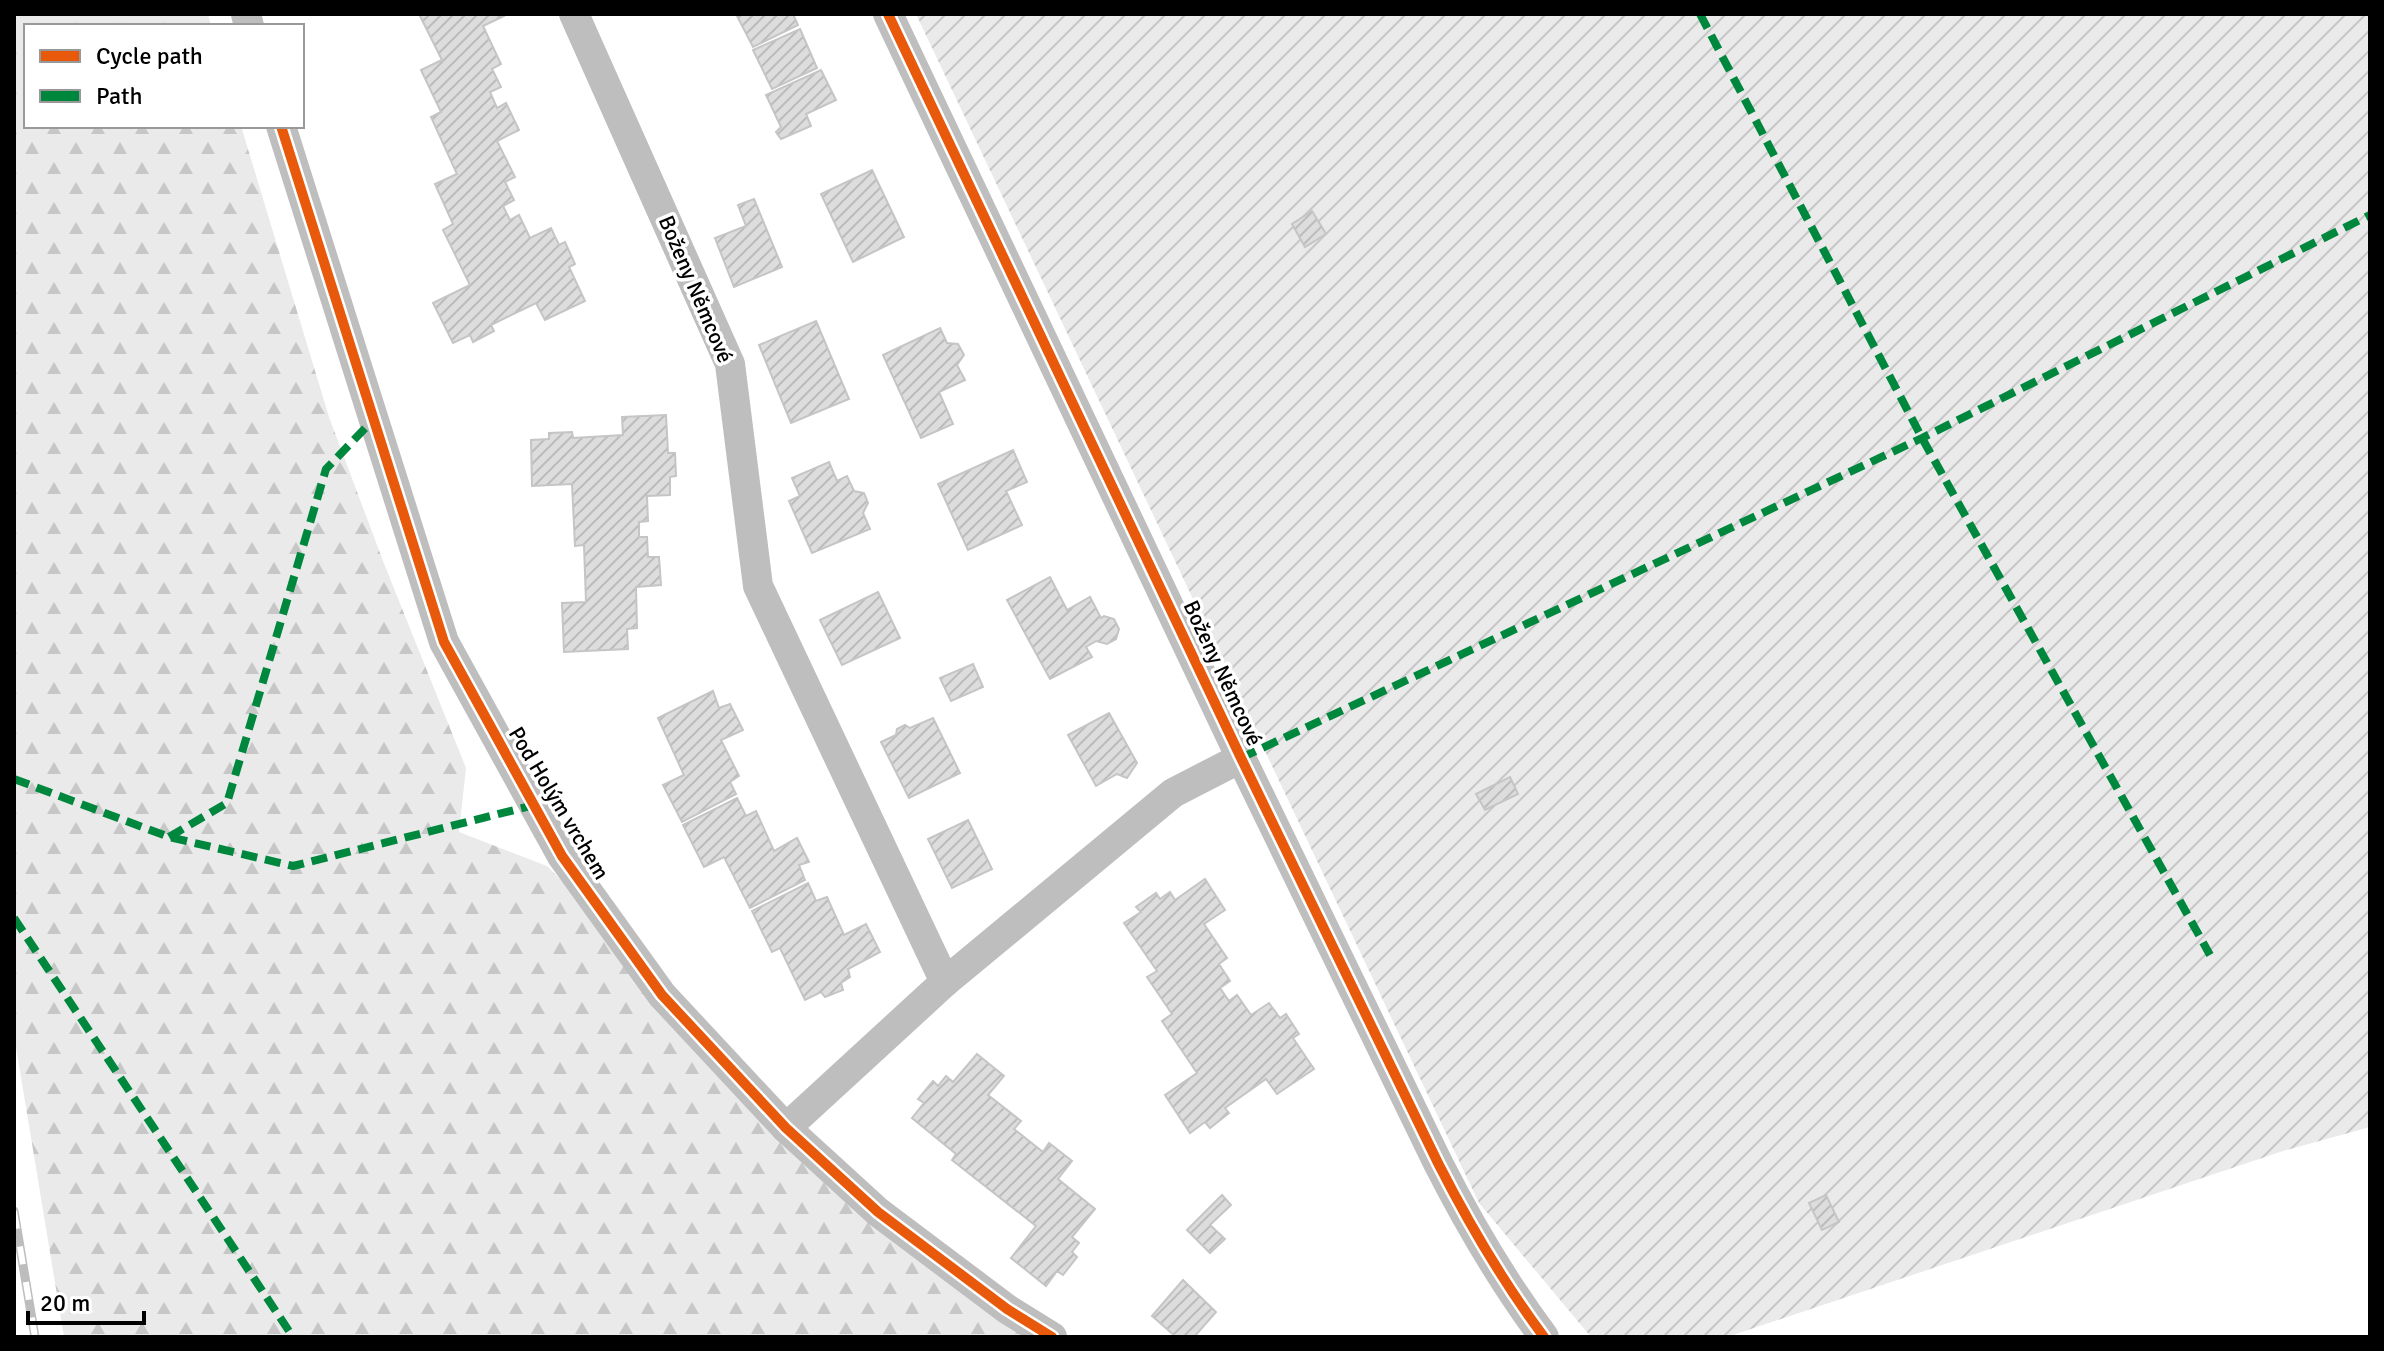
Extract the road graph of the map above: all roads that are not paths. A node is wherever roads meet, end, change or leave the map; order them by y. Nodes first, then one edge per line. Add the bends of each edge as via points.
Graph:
1 (574, 14) edge
2 (888, 14) edge
3 (282, 128) edge
4 (1241, 758) junction
5 (945, 982) junction
6 (786, 1128) junction
7 (1052, 1337) edge
8 (1544, 1337) edge

1 - 5 street, Boženy Němcové via 730,364 758,586
2 - 4 street, Boženy Němcové
3 - 6 street, Pod Holým vrchem via 444,642 562,856 662,995
4 - 5 street, Boženy Němcové via 1173,793
4 - 8 street, Boženy Němcové via 1469,1223
5 - 6 street
6 - 7 street, Pod Holým vrchem via 878,1212

